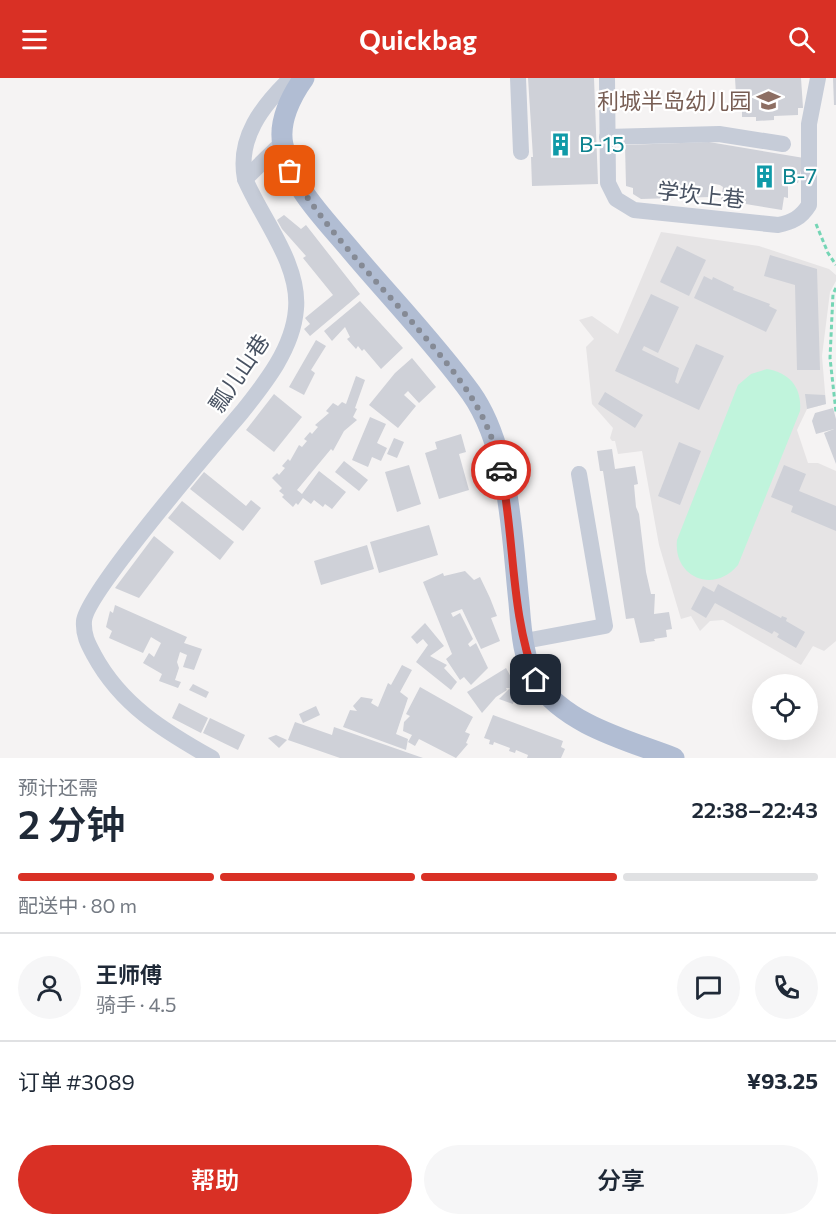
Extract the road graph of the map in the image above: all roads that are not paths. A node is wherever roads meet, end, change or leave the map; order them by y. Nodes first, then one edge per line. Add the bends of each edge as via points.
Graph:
1 (291, 78) edge
2 (304, 78) edge
3 (518, 78) edge
4 (607, 78) edge
5 (818, 78) edge
6 (607, 137) junction
7 (282, 143) junction
8 (783, 144) dead end
9 (521, 152) dead end
10 (245, 179) junction
11 (579, 474) dead end
12 (525, 641) junction
13 (212, 758) edge
14 (674, 758) edge

1 - 10 street, 瓢儿山巷 via 251,129 242,163
2 - 7 main road via 285,117
3 - 9 street
4 - 6 street, 学坎上巷
5 - 6 street, 学坎上巷 via 809,124 809,206 796,219 778,225 634,210 623,205 611,193 606,167
6 - 8 street via 719,134
7 - 10 street
7 - 12 main road via 290,171 303,192 454,371 486,422 496,446 508,507
10 - 13 street, 瓢儿山巷 via 292,277 297,308 287,346 258,391 116,568 84,618 85,637 101,668 126,701 156,726
11 - 12 street via 605,626
12 - 14 main road via 536,680 548,697 570,714

